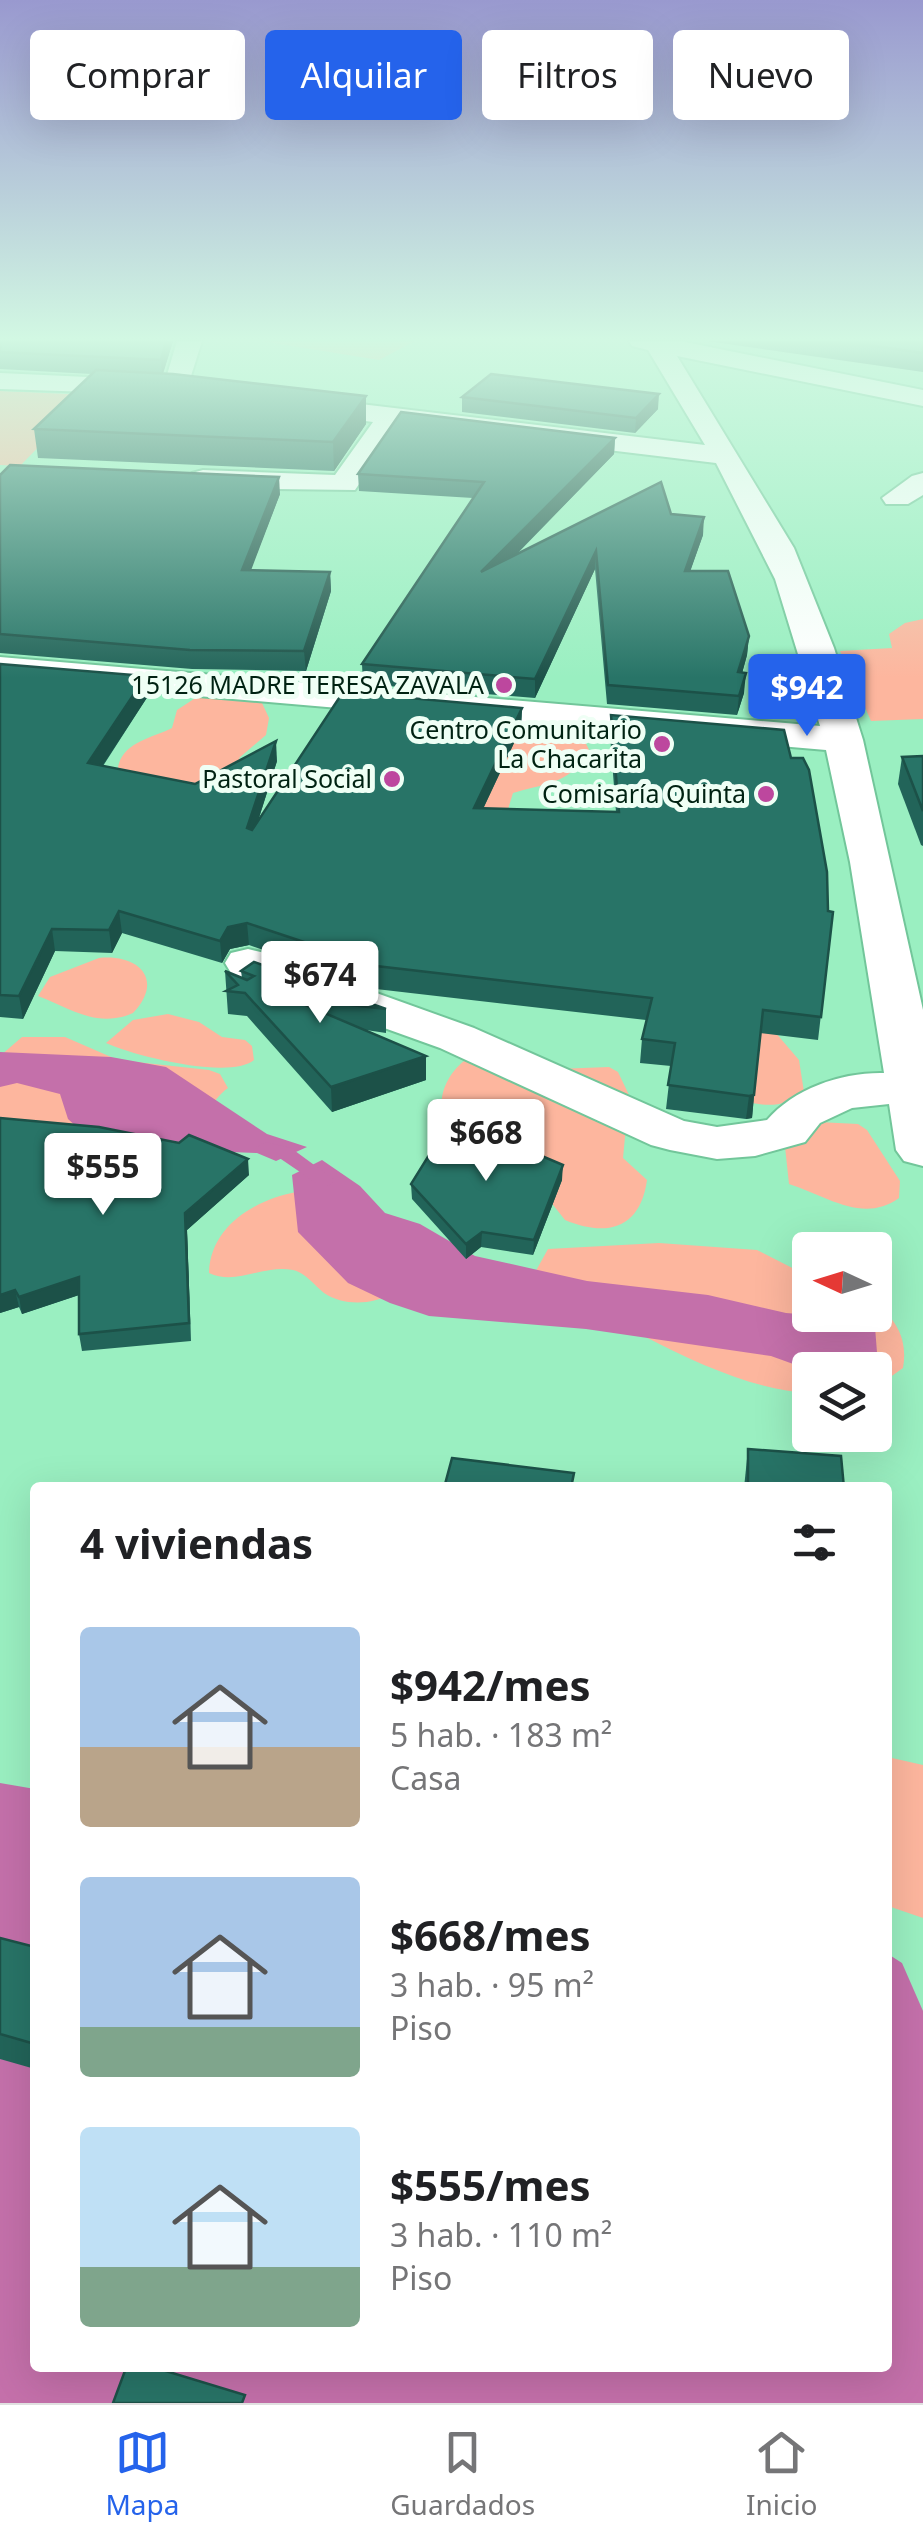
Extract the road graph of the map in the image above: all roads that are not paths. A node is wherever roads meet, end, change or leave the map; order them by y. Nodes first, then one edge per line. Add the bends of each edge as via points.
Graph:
1 (259, 453) edge
2 (366, 453) edge
3 (703, 453) edge
4 (725, 453) edge
5 (727, 456) junction
6 (170, 478) edge
7 (238, 481) junction
8 (923, 482) edge
9 (923, 504) edge
10 (0, 668) edge
11 (844, 740) junction
12 (875, 876) junction
13 (923, 884) edge
14 (248, 964) edge
15 (912, 1090) junction
16 (923, 1150) edge

1 - 7 street
2 - 7 street via 344,484
3 - 5 street
4 - 5 street
5 - 11 street via 791,577
6 - 7 street
8 - 9 street via 897,498
10 - 11 street
11 - 12 street
12 - 13 street
12 - 15 street
14 - 15 street via 457,1038 670,1134 718,1143 755,1140 786,1131 802,1112 834,1097 866,1088
15 - 16 street

